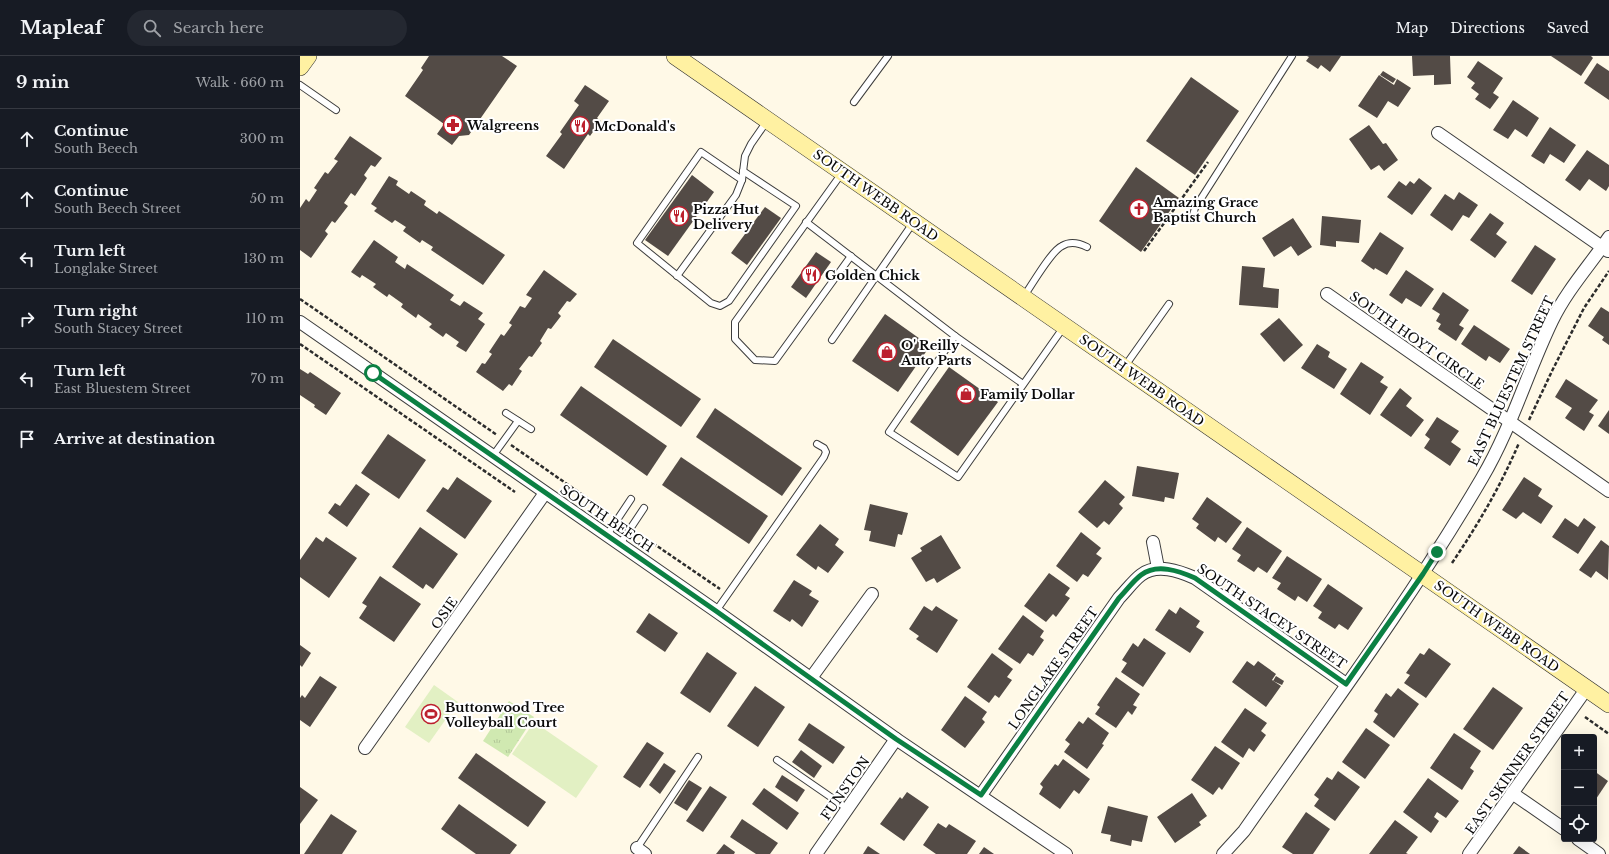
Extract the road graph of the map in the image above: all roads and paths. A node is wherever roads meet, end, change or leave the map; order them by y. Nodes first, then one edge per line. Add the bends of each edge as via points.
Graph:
1 (308, 56) edge
2 (675, 56) edge
3 (888, 56) edge
4 (1292, 56) edge
5 (300, 68) edge
6 (300, 85) edge
7 (854, 102) dead end
8 (336, 110) dead end
9 (767, 120) junction
10 (1438, 133) dead end
11 (1208, 162) dead end
12 (743, 171) junction
13 (842, 172) junction
14 (742, 180) junction
15 (1193, 215) dead end
16 (806, 222) junction
17 (914, 222) junction
18 (1607, 245) edge
19 (1087, 247) dead end
20 (1144, 251) dead end
21 (851, 256) junction
22 (1609, 271) edge
23 (877, 275) junction
24 (678, 276) junction
25 (1327, 294) dead end
26 (1023, 297) junction
27 (1168, 304) dead end
28 (300, 322) edge
29 (1064, 326) junction
30 (955, 336) junction
31 (832, 340) dead end
32 (300, 344) edge
33 (1124, 367) junction
34 (1023, 384) junction
35 (506, 413) dead end
36 (518, 421) junction
37 (1509, 421) junction
38 (531, 429) dead end
39 (1524, 431) junction
40 (817, 444) dead end
41 (492, 456) junction
42 (1609, 491) edge
43 (515, 492) dead end
44 (545, 493) junction
45 (631, 499) dead end
46 (644, 508) dead end
47 (607, 535) junction
48 (1153, 542) dead end
49 (620, 544) junction
50 (1452, 563) dead end
51 (1158, 568) junction
52 (1423, 574) junction
53 (872, 594) dead end
54 (716, 611) junction
55 (811, 678) junction
56 (1346, 684) junction
57 (1587, 688) junction
58 (1609, 704) edge
59 (1585, 717) dead end
60 (1609, 734) edge
61 (896, 739) junction
62 (365, 748) dead end
63 (698, 757) dead end
64 (777, 760) dead end
65 (1512, 793) junction
66 (981, 795) junction
67 (848, 809) junction
68 (1561, 827) edge
69 (1582, 842) edge
70 (641, 851) edge
71 (816, 854) edge
72 (1066, 854) edge
73 (1223, 854) edge
74 (1469, 854) edge
75 (1599, 854) edge

1 - 5 main road
2 - 9 main road, SOUTH WEBB ROAD
3 - 7 lane
4 - 15 lane via 1195,208
6 - 8 lane
9 - 12 lane via 745,156
9 - 13 main road, SOUTH WEBB ROAD
10 - 18 street
11 - 20 path
12 - 14 lane
12 - 24 lane via 796,206 729,301 720,306 711,303
13 - 16 lane
13 - 17 main road, SOUTH WEBB ROAD
14 - 24 lane via 736,195
14 - 24 lane via 701,152 637,243
16 - 21 lane
16 - 21 lane via 735,322 736,339 755,360 775,361
17 - 23 lane
17 - 26 main road, SOUTH WEBB ROAD
18 - 37 street, EAST BLUESTEM STREET via 1566,295 1552,321
19 - 26 lane via 1068,243 1058,248
21 - 23 lane
22 - 39 path via 1584,308
23 - 30 lane
23 - 31 lane
25 - 37 street, SOUTH HOYT CIRCLE
26 - 29 main road, SOUTH WEBB ROAD
27 - 33 lane
28 - 41 street, SOUTH BEECH
29 - 33 main road, SOUTH WEBB ROAD
29 - 34 lane
30 - 34 lane
30 - 34 lane via 889,432 958,477
32 - 43 path
33 - 52 main road, SOUTH WEBB ROAD
35 - 36 lane
36 - 38 lane
36 - 41 lane
37 - 39 street, SOUTH HOYT CIRCLE
37 - 52 street, EAST BLUESTEM STREET via 1483,477
39 - 42 street, SOUTH HOYT CIRCLE
39 - 50 path via 1482,519
40 - 54 lane via 824,448 824,457
41 - 44 street, SOUTH BEECH
44 - 47 street, SOUTH BEECH
44 - 62 street, OSIE
45 - 47 lane
46 - 49 lane
47 - 49 street, SOUTH BEECH
48 - 51 street
49 - 54 street, SOUTH BEECH
51 - 56 street, SOUTH STACEY STREET via 1180,571 1195,578
51 - 66 street, LONGLAKE STREET via 1142,574 1119,598
52 - 56 street, EAST BLUESTEM STREET
52 - 57 main road, SOUTH WEBB ROAD
53 - 55 street
54 - 55 street, SOUTH BEECH
55 - 61 street, SOUTH BEECH
56 - 73 street, EAST BLUESTEM STREET via 1244,831
57 - 58 main road, SOUTH WEBB ROAD
57 - 65 street, EAST SKINNER STREET
59 - 60 path
61 - 66 street, SOUTH BEECH
61 - 67 street, FUNSTON
63 - 70 lane
64 - 67 lane
65 - 68 street
65 - 74 street, EAST SKINNER STREET
66 - 72 street, SOUTH BEECH
67 - 71 street, FUNSTON
69 - 75 street

